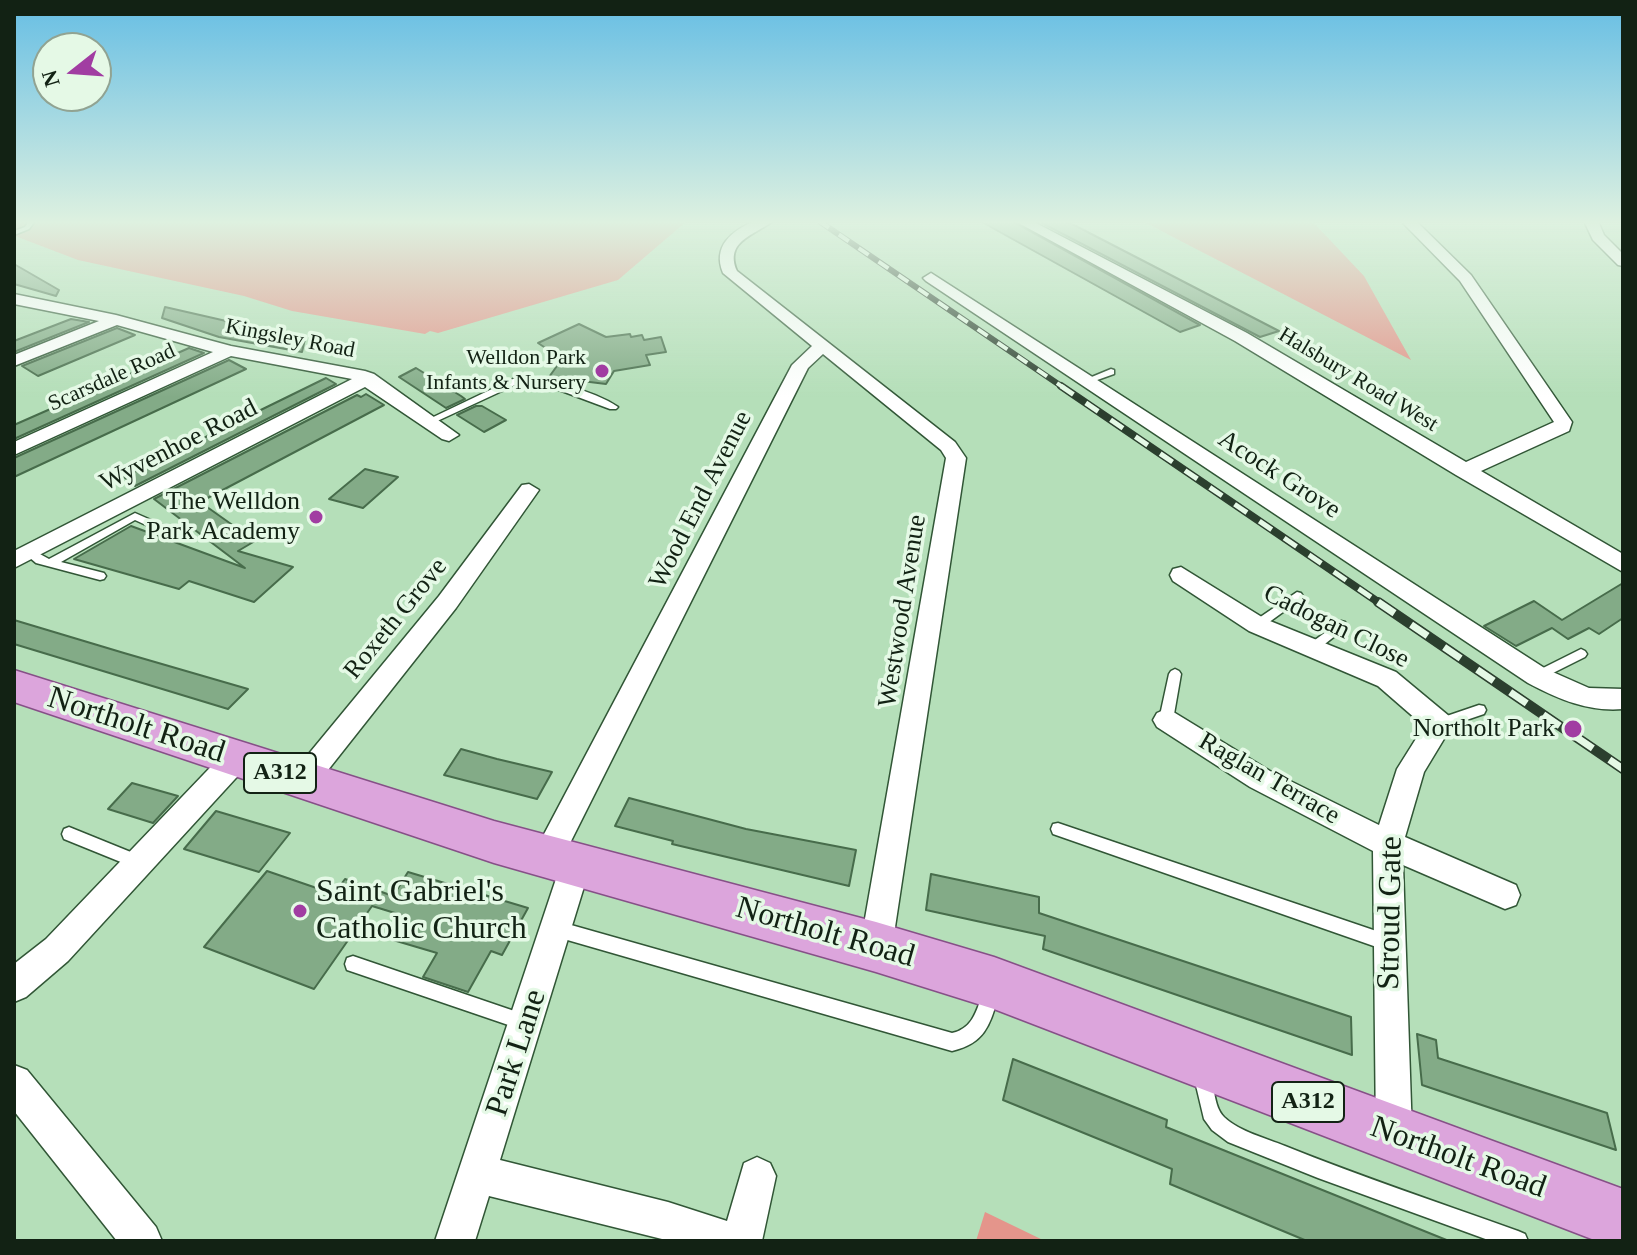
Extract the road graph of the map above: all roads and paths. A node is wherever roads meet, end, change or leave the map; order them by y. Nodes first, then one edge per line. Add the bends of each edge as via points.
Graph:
1 (739, 280) edge
2 (933, 280) edge
3 (1133, 280) edge
4 (1467, 280) edge
5 (14, 299) edge
6 (116, 320) junction
7 (822, 346) junction
8 (229, 351) junction
9 (14, 361) edge
10 (1111, 372) dead end
11 (368, 378) junction
12 (1086, 381) junction
13 (613, 407) dead end
14 (430, 421) junction
15 (449, 435) dead end
16 (14, 449) edge
17 (1463, 471) junction
18 (529, 490) dead end
19 (165, 530) dead end
20 (22, 556) edge
21 (50, 563) junction
22 (1623, 564) edge
23 (1181, 575) dead end
24 (100, 576) dead end
25 (1297, 596) dead end
26 (1257, 625) junction
27 (1341, 625) dead end
28 (1312, 648) junction
29 (1581, 654) dead end
30 (1175, 674) dead end
31 (1537, 676) junction
32 (14, 686) edge
33 (1614, 700) edge
34 (1479, 710) dead end
35 (1432, 717) junction
36 (1166, 720) joint
37 (236, 759) junction
38 (303, 781) junction
39 (1058, 829) dead end
40 (69, 834) dead end
41 (1388, 844) junction
42 (562, 860) junction
43 (141, 863) junction
44 (1505, 895) dead end
45 (557, 929) junction
46 (1388, 943) junction
47 (876, 947) junction
48 (353, 964) dead end
49 (994, 983) junction
50 (14, 985) edge
51 (526, 1023) junction
52 (1200, 1061) junction
53 (14, 1083) edge
54 (1394, 1135) junction
55 (478, 1174) junction
56 (757, 1176) dead end
57 (1623, 1220) edge
58 (142, 1241) edge
59 (455, 1241) edge
60 (729, 1241) edge
61 (742, 1241) edge
62 (1518, 1241) edge

1 - 7 street
2 - 12 street, Acock Grove
3 - 17 street, Halsbury Road West via 1241,337
4 - 17 street via 1563,422 1562,427
5 - 6 street, Kingsley Road
6 - 8 street, Kingsley Road
6 - 9 street
7 - 42 street, Wood End Avenue via 801,365
7 - 47 street, Westwood Avenue via 948,446 956,458
8 - 11 street, Kingsley Road
8 - 16 street, Scarsdale Road
10 - 12 lane
11 - 14 street, Kingsley Road
11 - 20 street, Wyvenhoe Road
12 - 31 street, Acock Grove
13 - 14 lane via 557,385 527,380
14 - 15 street, Kingsley Road
17 - 22 street, Halsbury Road West
18 - 38 street, Roxeth Grove via 414,648
19 - 21 lane via 135,516
20 - 21 lane
21 - 24 lane
23 - 26 street, Cadogan Close
25 - 26 lane
26 - 28 street, Cadogan Close
27 - 28 lane
28 - 35 street, Cadogan Close via 1387,679
29 - 31 lane
30 - 36 lane
31 - 33 street, Acock Grove via 1569,693
32 - 37 main road, Northolt Road / A312
34 - 35 lane
35 - 41 street, Stroud Gate
36 - 41 street, Raglan Terrace via 1260,779
37 - 38 main road, Northolt Road / A312
37 - 43 street
38 - 42 main road, Northolt Road / A312
39 - 46 lane
40 - 43 lane
41 - 44 street, Raglan Terrace
41 - 46 street, Stroud Gate
42 - 45 street, Park Lane
42 - 47 main road, Northolt Road / A312
43 - 50 street via 57,950
45 - 49 lane via 952,1042 968,1040 980,1028
45 - 51 street, Park Lane
46 - 54 street, Stroud Gate
47 - 49 main road, Northolt Road / A312
48 - 51 lane
49 - 52 main road, Northolt Road / A312
51 - 55 street, Park Lane
52 - 54 main road, Northolt Road / A312
52 - 62 lane via 1210,1113 1235,1135
53 - 58 street
54 - 57 main road, Northolt Road / A312
55 - 59 street, Park Lane
55 - 60 street
56 - 61 street

